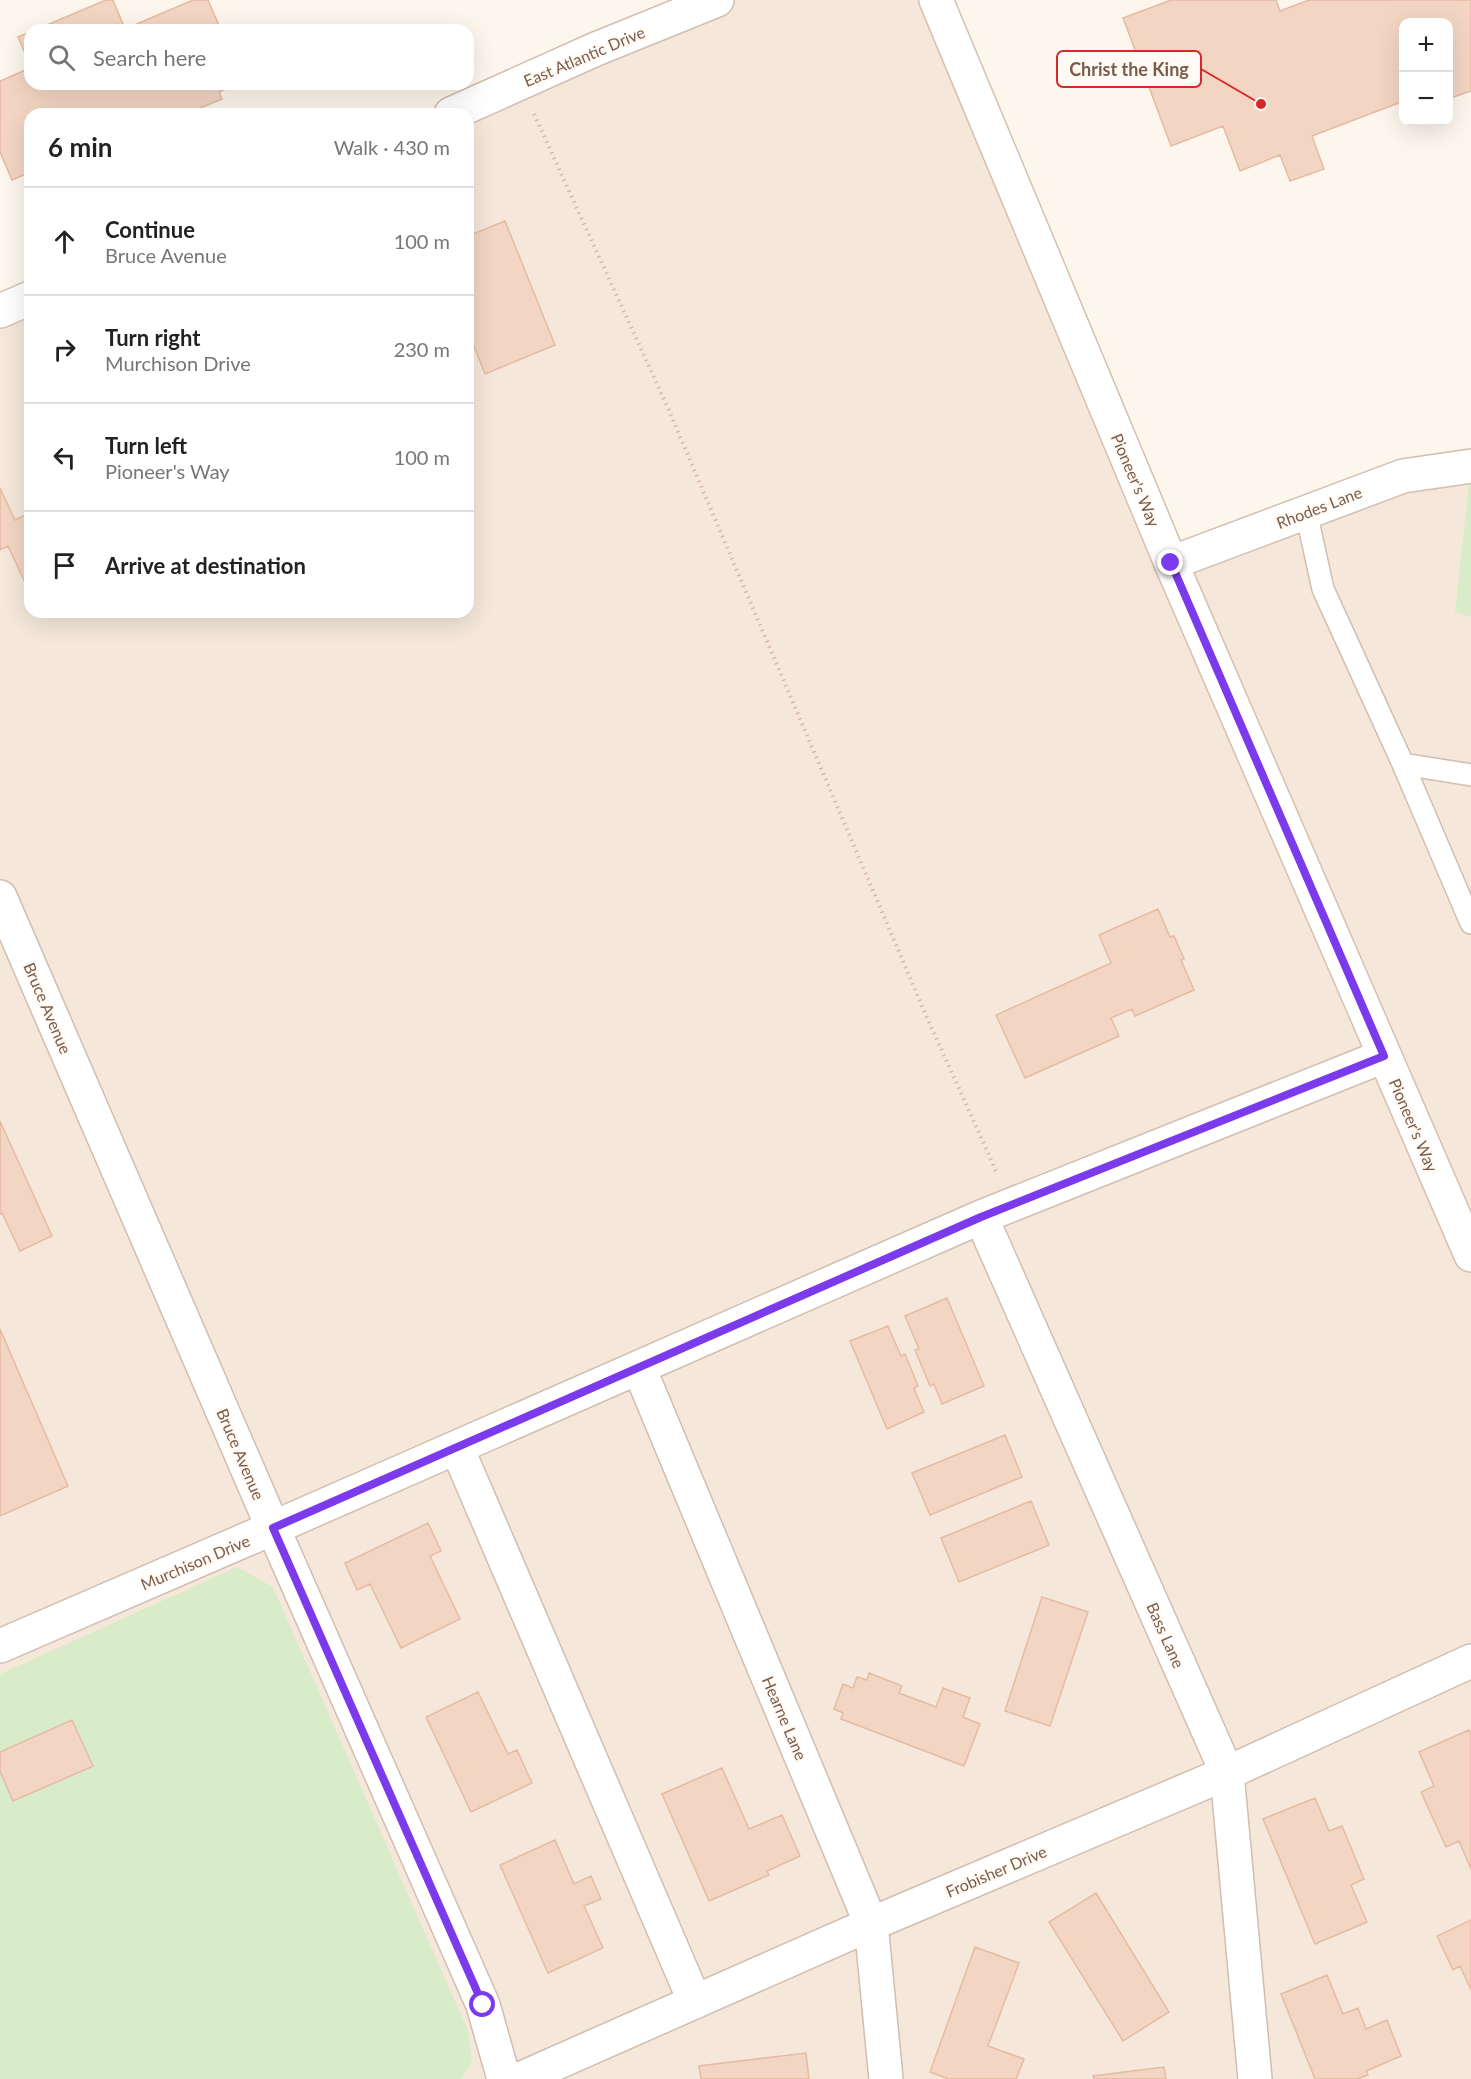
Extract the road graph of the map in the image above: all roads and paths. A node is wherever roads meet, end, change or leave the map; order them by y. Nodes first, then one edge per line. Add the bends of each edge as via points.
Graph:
1 (717, 0) edge
2 (936, 0) edge
3 (520, 83) junction
4 (464, 108) edge
5 (24, 301) edge
6 (0, 311) edge
7 (1471, 466) edge
8 (1306, 512) junction
9 (1171, 563) junction
10 (1403, 764) junction
11 (1471, 775) edge
12 (0, 897) edge
13 (1471, 923) edge
14 (1384, 1056) junction
15 (1011, 1205) junction
16 (1462, 1210) edge
17 (981, 1217) junction
18 (1471, 1255) edge
19 (639, 1368) junction
20 (457, 1448) junction
21 (273, 1528) junction
22 (0, 1646) edge
23 (1471, 1661) edge
24 (1227, 1773) junction
25 (871, 1924) junction
26 (695, 2002) junction
27 (504, 2079) edge
28 (520, 2079) edge
29 (886, 2079) edge
30 (1255, 2079) edge

1 - 3 street, East Atlantic Drive
2 - 9 street, Pioneer's Way
3 - 4 street, East Atlantic Drive
3 - 15 path via 667,406
5 - 6 street
7 - 8 street, Rhodes Lane via 1403,476
8 - 9 street, Rhodes Lane
8 - 10 lane via 1323,589
9 - 14 street, Pioneer's Way
10 - 11 lane
10 - 13 lane
12 - 21 street, Bruce Avenue
14 - 15 street, Murchison Drive
14 - 16 street, Pioneer's Way
15 - 17 street, Murchison Drive
16 - 18 street, Pioneer's Way
17 - 19 street, Murchison Drive
17 - 24 street, Bass Lane
19 - 20 street, Murchison Drive
19 - 25 street, Hearne Lane
20 - 21 street, Murchison Drive
20 - 26 street
21 - 22 street, Murchison Drive
21 - 27 street, Bruce Avenue via 483,2005
23 - 24 street, Frobisher Drive
24 - 25 street, Frobisher Drive
24 - 30 street, Bass Lane
25 - 26 street, Frobisher Drive
25 - 29 street, Hearne Lane
26 - 28 street, Frobisher Drive

